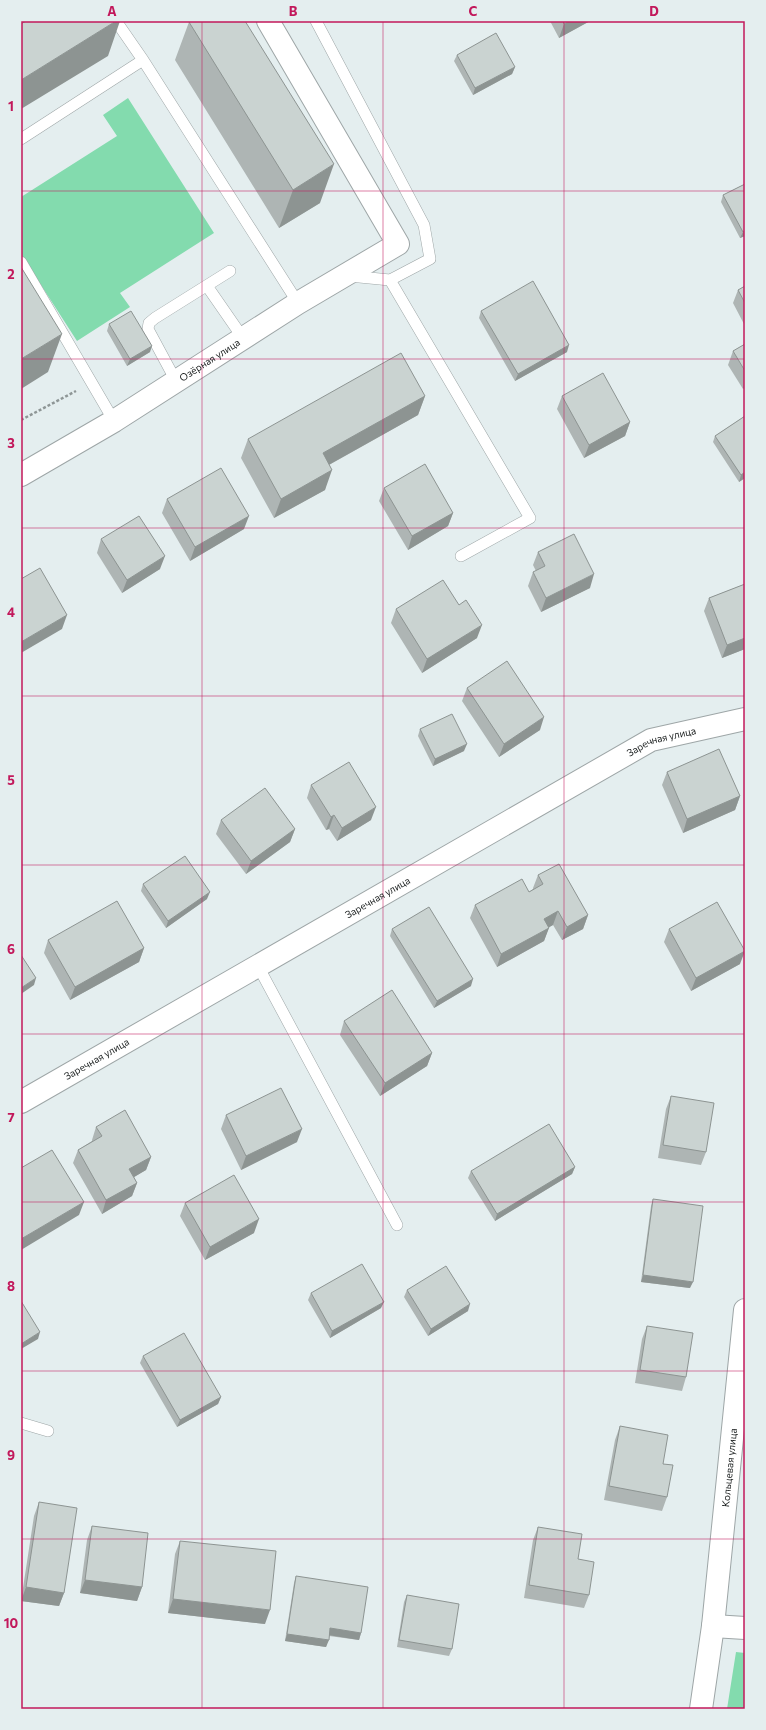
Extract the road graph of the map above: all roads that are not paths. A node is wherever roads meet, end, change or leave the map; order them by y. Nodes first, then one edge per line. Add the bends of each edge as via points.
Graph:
1 (116, 21) edge
2 (268, 21) edge
3 (316, 21) edge
4 (143, 60) junction
5 (21, 139) edge
6 (21, 262) edge
7 (230, 271) dead end
8 (347, 276) junction
9 (390, 280) junction
10 (207, 286) junction
11 (298, 303) junction
12 (243, 338) junction
13 (176, 381) junction
14 (114, 421) junction
15 (21, 475) edge
16 (461, 556) dead end
17 (745, 719) edge
18 (258, 966) junction
19 (21, 1102) edge
20 (397, 1225) dead end
21 (745, 1310) edge
22 (21, 1423) edge
23 (48, 1431) dead end
24 (713, 1626) junction
25 (745, 1628) edge
26 (701, 1709) edge

1 - 4 lane
2 - 8 street, Озёрная улица via 398,244
3 - 9 lane via 424,225 430,259
4 - 5 lane
4 - 11 lane
6 - 14 lane
7 - 10 lane
8 - 9 lane
8 - 11 street, Озёрная улица
9 - 16 lane via 530,518
10 - 12 lane
10 - 13 lane via 149,324 148,330
11 - 12 street, Озёрная улица
12 - 13 street, Озёрная улица
13 - 14 street, Озёрная улица
14 - 15 street, Озёрная улица
17 - 18 street, Заречная улица via 651,740
18 - 19 street, Заречная улица
18 - 20 lane
21 - 24 street, Кольцевая улица
22 - 23 lane
24 - 25 street
24 - 26 street, Кольцевая улица

